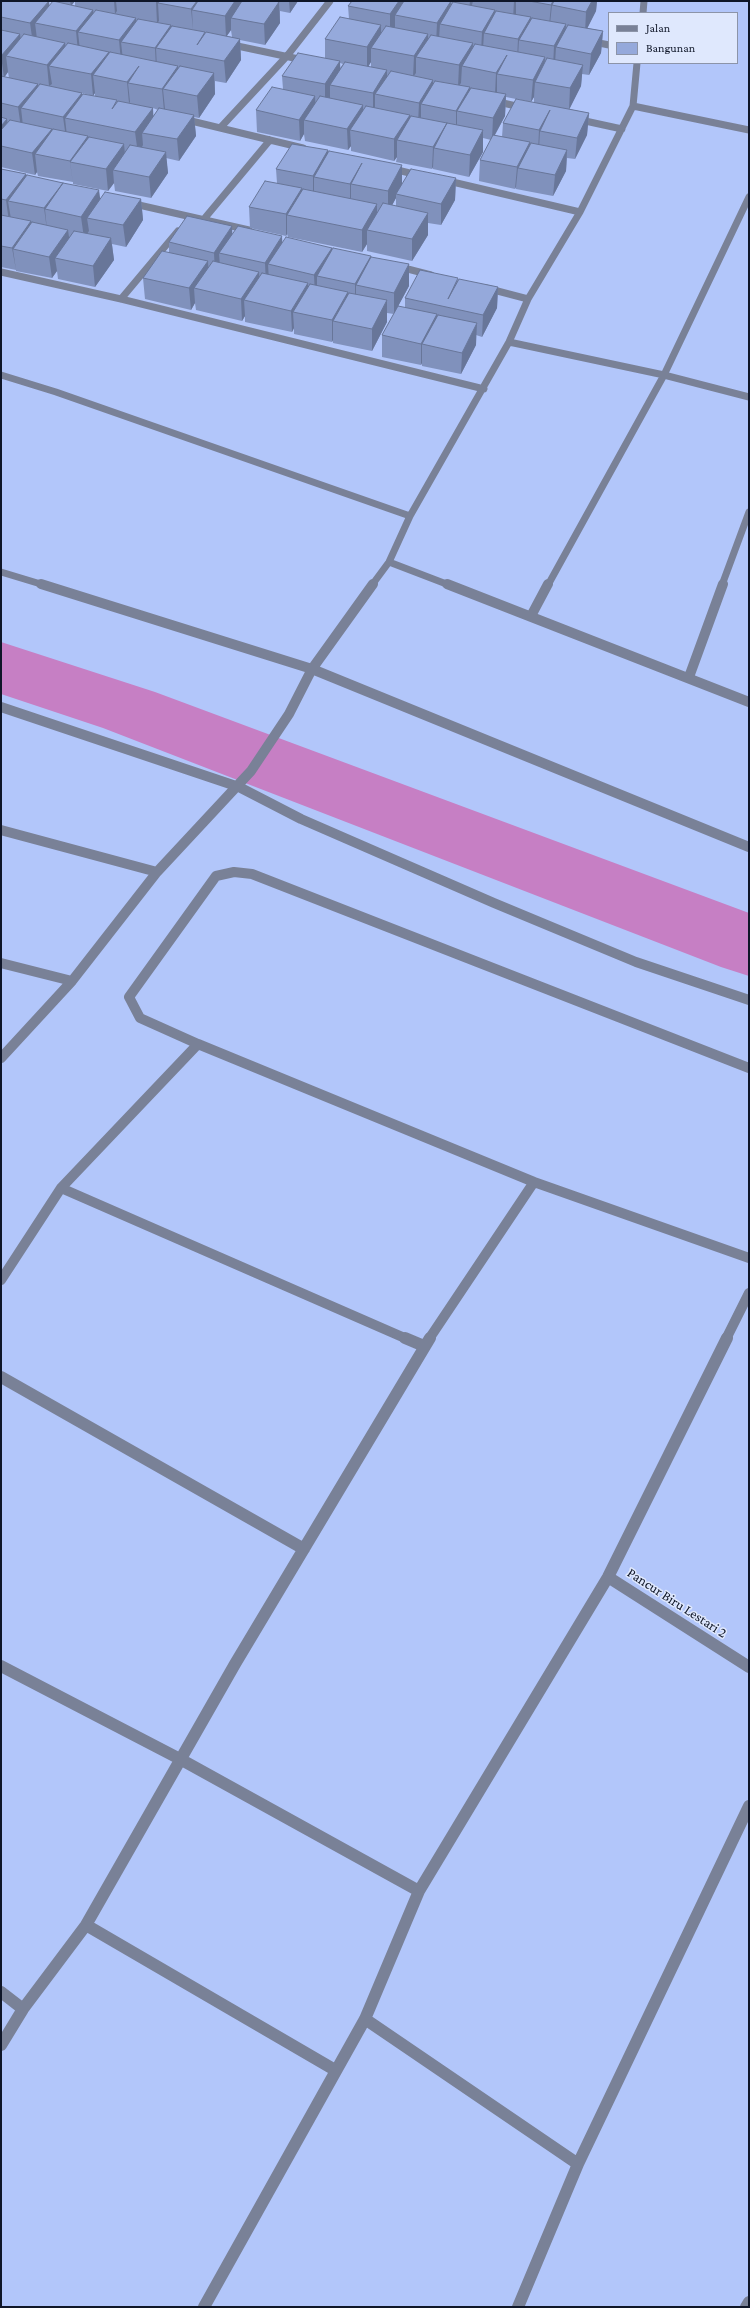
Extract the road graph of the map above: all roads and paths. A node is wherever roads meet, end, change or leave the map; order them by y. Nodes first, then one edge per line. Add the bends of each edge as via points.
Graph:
1 (330, 1) edge
2 (644, 1) edge
3 (643, 12) edge
4 (578, 38) edge
5 (218, 42) edge
6 (608, 45) edge
7 (287, 56) junction
8 (318, 63) edge
9 (637, 64) edge
10 (490, 100) edge
11 (633, 106) junction
12 (536, 110) edge
13 (568, 117) edge
14 (176, 118) edge
15 (221, 128) junction
16 (622, 129) junction
17 (749, 130) edge
18 (270, 140) junction
19 (309, 149) edge
20 (379, 165) edge
21 (749, 197) edge
22 (122, 201) edge
23 (580, 212) junction
24 (190, 217) junction
25 (204, 219) junction
26 (258, 232) edge
27 (389, 264) edge
28 (1, 272) edge
29 (443, 278) edge
30 (482, 287) edge
31 (528, 298) junction
32 (121, 299) junction
33 (509, 342) junction
34 (664, 374) junction
35 (1, 375) edge
36 (484, 389) junction
37 (749, 397) edge
38 (749, 512) edge
39 (410, 516) junction
40 (389, 562) junction
41 (1, 572) edge
42 (531, 616) junction
43 (312, 669) junction
44 (689, 677) junction
45 (749, 702) edge
46 (1, 707) edge
47 (239, 787) junction
48 (1, 830) edge
49 (749, 847) edge
50 (157, 872) junction
51 (1, 963) edge
52 (72, 981) junction
53 (749, 1000) edge
54 (198, 1044) junction
55 (1, 1058) edge
56 (749, 1068) edge
57 (534, 1182) junction
58 (61, 1188) junction
59 (749, 1258) edge
60 (1, 1280) edge
61 (749, 1293) edge
62 (424, 1346) junction
63 (1, 1377) edge
64 (304, 1549) junction
65 (608, 1577) junction
66 (1, 1666) edge
67 (749, 1667) edge
68 (180, 1759) junction
69 (749, 1806) edge
70 (419, 1891) junction
71 (86, 1925) junction
72 (1, 1992) edge
73 (23, 2009) junction
74 (365, 2019) junction
75 (1, 2045) edge
76 (335, 2070) junction
77 (578, 2164) junction
78 (749, 2302) edge
79 (204, 2307) edge
80 (518, 2307) edge
81 (746, 2307) edge

1 - 7 street
2 - 3 street
4 - 6 street
5 - 7 street
7 - 8 street
7 - 15 street
9 - 11 street
10 - 12 street
11 - 16 street
11 - 17 street
13 - 16 street
14 - 15 street
15 - 18 street
16 - 23 street
18 - 19 street
18 - 25 street
20 - 23 street
21 - 34 street
22 - 24 street
23 - 31 street
24 - 25 street
24 - 32 street
25 - 26 street
27 - 29 street
28 - 32 street
30 - 31 street
31 - 33 street
32 - 36 street
33 - 34 street
33 - 36 street
34 - 37 street
34 - 42 street
35 - 39 street via 64,394
36 - 39 street
38 - 44 street
39 - 40 street
40 - 42 street
40 - 43 street
41 - 43 street
42 - 44 street
43 - 47 street via 289,714
43 - 49 street
44 - 45 street
46 - 47 street
47 - 50 street
47 - 53 street via 301,819 494,904 636,962
48 - 50 street
50 - 52 street
51 - 52 street
52 - 55 street
54 - 56 street via 140,1018 129,997 216,876 234,872 260,877
54 - 57 street
54 - 58 street
57 - 59 street
57 - 62 street
58 - 60 street
58 - 62 street
61 - 65 street
62 - 64 street
63 - 64 street
64 - 68 street
65 - 67 street, Pancur Biru Lestari 2
65 - 70 street
66 - 68 street
68 - 70 street
68 - 71 street
69 - 77 street
70 - 74 street
71 - 73 street
71 - 76 street
72 - 73 street
73 - 75 street
74 - 76 street
74 - 77 street
76 - 79 street
77 - 80 street
78 - 81 street

